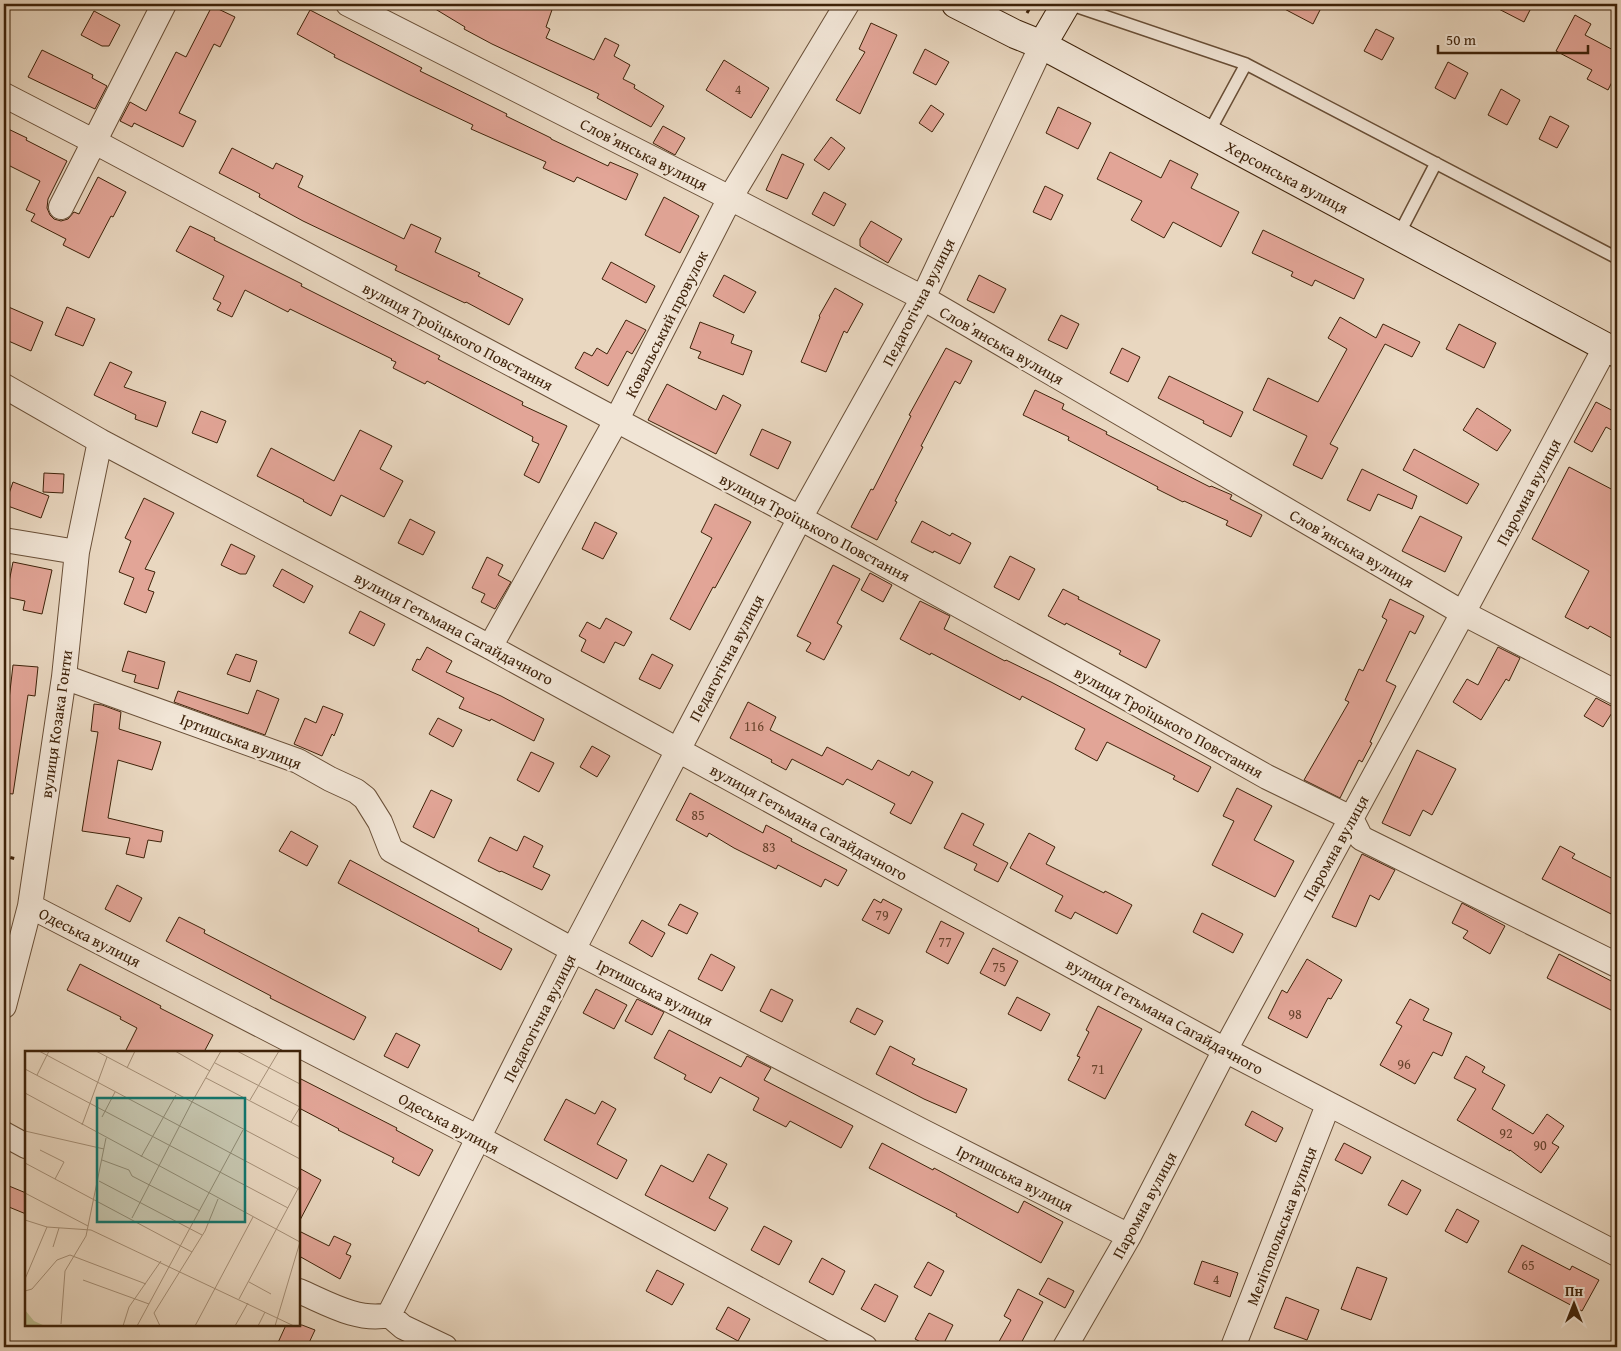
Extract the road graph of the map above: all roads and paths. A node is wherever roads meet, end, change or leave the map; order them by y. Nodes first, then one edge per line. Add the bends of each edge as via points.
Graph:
1 (164, 4) edge
2 (348, 4) edge
3 (847, 4) edge
4 (956, 4) edge
5 (1067, 4) edge
6 (1042, 45) junction
7 (1246, 64) junction
8 (4, 95) edge
9 (1208, 134) junction
10 (94, 142) junction
11 (1436, 163) junction
12 (730, 198) junction
13 (62, 207) dead end
14 (1398, 236) junction
15 (1617, 258) edge
16 (923, 298) junction
17 (1611, 350) edge
18 (4, 386) edge
19 (616, 420) junction
20 (100, 441) junction
21 (800, 518) junction
22 (4, 540) edge
23 (77, 552) junction
24 (1463, 613) junction
25 (490, 647) junction
26 (64, 677) junction
27 (1617, 693) edge
28 (678, 750) junction
29 (1351, 818) junction
30 (30, 906) junction
31 (573, 950) junction
32 (1617, 965) edge
33 (4, 1006) edge
34 (1225, 1050) junction
35 (1328, 1105) junction
36 (4, 1134) edge
37 (479, 1138) junction
38 (25, 1145) edge
39 (1129, 1236) junction
40 (1617, 1254) edge
41 (300, 1291) edge
42 (389, 1315) junction
43 (445, 1347) edge
44 (865, 1347) edge
45 (1065, 1347) edge
46 (1233, 1347) edge

1 - 10 street
2 - 12 street, Словʼянська вулиця
3 - 12 street, Ковальський провулок
4 - 6 main road, Херсонська вулиця
5 - 6 main road, Педагогічна вулиця
5 - 7 lane
6 - 9 main road, Херсонська вулиця
6 - 16 street, Педагогічна вулиця
7 - 9 lane
7 - 11 lane
8 - 10 street, вулиця Троїцького Повстання
9 - 14 main road, Херсонська вулиця
10 - 13 street
10 - 19 street, вулиця Троїцького Повстання
11 - 14 lane
11 - 15 lane
12 - 16 street, Словʼянська вулиця
12 - 19 street, Ковальський провулок
14 - 17 main road, Херсонська вулиця
16 - 21 street, Педагогічна вулиця
16 - 24 street, Словʼянська вулиця
17 - 24 street, Паромна вулиця
18 - 20 street, вулиця Гетьмана Сагайдачного
19 - 21 street, вулиця Троїцького Повстання
19 - 25 street, Ковальський провулок
20 - 23 street, вулиця Козака Гонти
20 - 25 street, вулиця Гетьмана Сагайдачного
21 - 28 street, Педагогічна вулиця
21 - 29 street, вулиця Троїцького Повстання via 1267,777
22 - 23 street
23 - 26 street, вулиця Козака Гонти
24 - 27 street, Словʼянська вулиця
24 - 29 street, Паромна вулиця
25 - 28 street, вулиця Гетьмана Сагайдачного
26 - 30 street, вулиця Козака Гонти
26 - 31 street, Іртишська вулиця via 298,761 356,791 365,798 380,822 392,850
28 - 31 street, Педагогічна вулиця
28 - 34 street, вулиця Гетьмана Сагайдачного
29 - 32 street via 1361,838
29 - 34 street, Паромна вулиця
30 - 33 street, вулиця Козака Гонти
30 - 37 street, Одеська вулиця
31 - 37 street, Педагогічна вулиця
31 - 39 street, Іртишська вулиця
34 - 35 street, вулиця Гетьмана Сагайдачного
34 - 39 street, Паромна вулиця
35 - 40 street, вулиця Гетьмана Сагайдачного
35 - 46 street, Мелітопольська вулиця
36 - 38 street
37 - 42 street, Педагогічна вулиця
37 - 44 street, Одеська вулиця
39 - 45 street, Паромна вулиця
41 - 42 street via 353,1314
42 - 43 street via 403,1327

